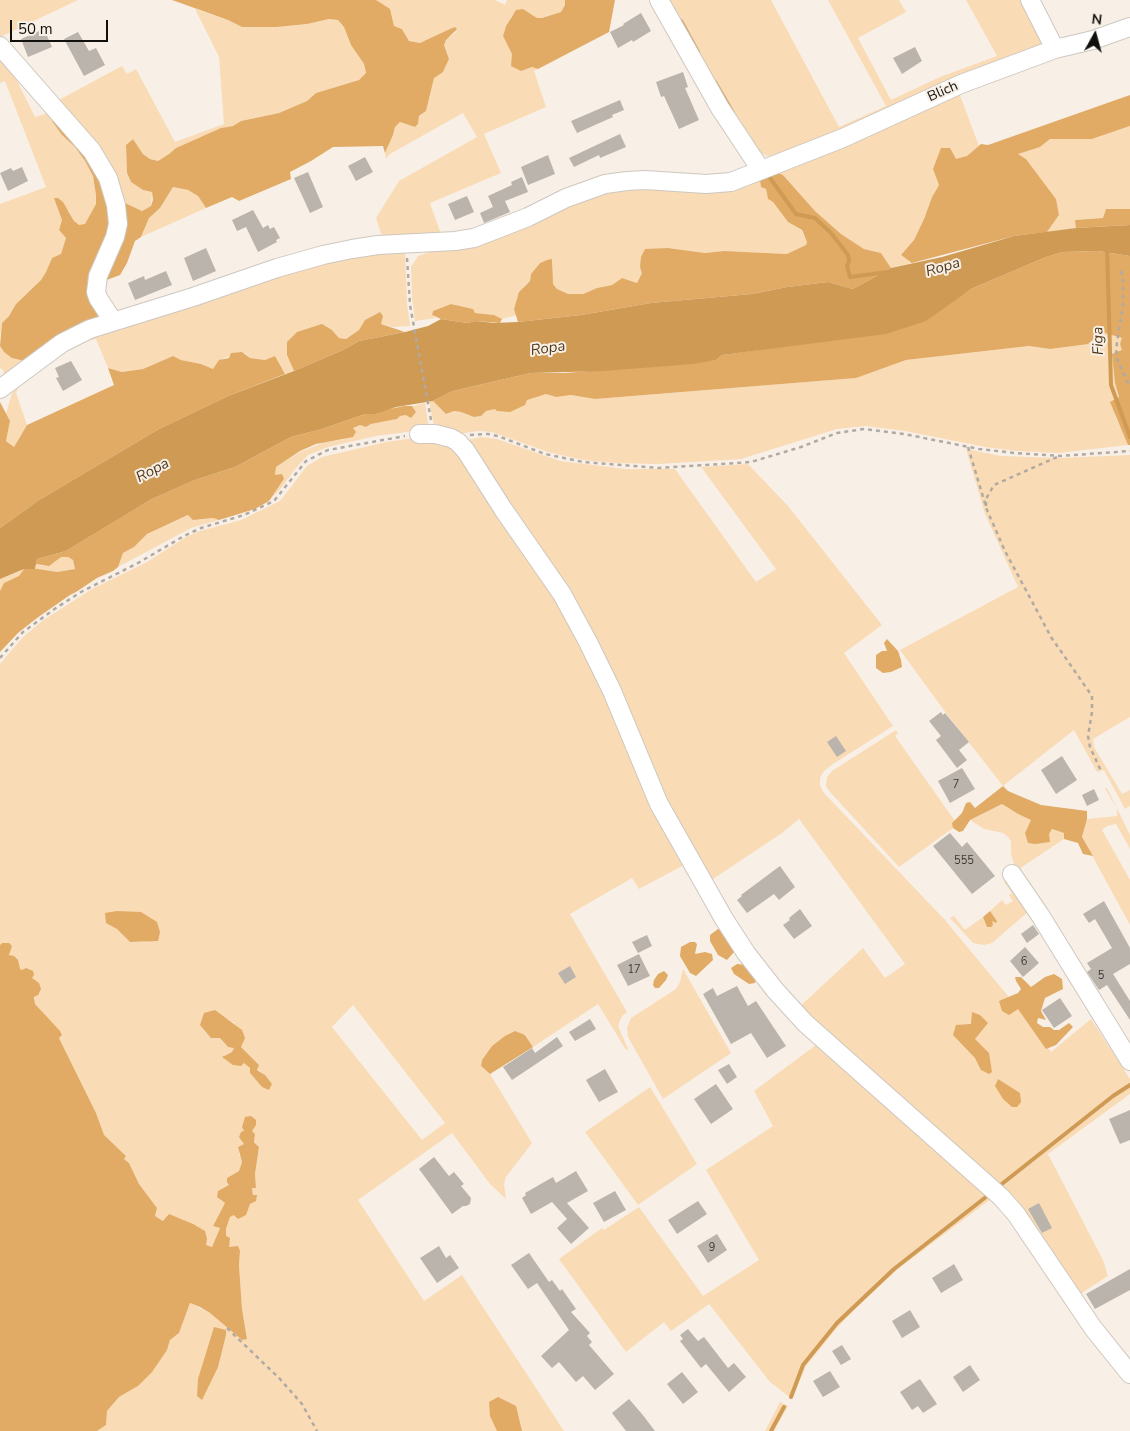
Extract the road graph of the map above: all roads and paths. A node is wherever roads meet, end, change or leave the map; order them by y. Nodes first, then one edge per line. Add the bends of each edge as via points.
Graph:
1 (659, 0) edge
2 (1030, 0) edge
3 (1130, 27) edge
4 (0, 46) edge
5 (1055, 49) junction
6 (761, 170) junction
7 (407, 244) junction
8 (1121, 271) dead end
9 (113, 321) junction
10 (1130, 387) edge
11 (0, 389) edge
12 (426, 434) junction
13 (458, 442) junction
14 (968, 447) junction
15 (1130, 450) edge
16 (1058, 456) junction
17 (987, 510) junction
18 (0, 658) edge
19 (1100, 771) dead end
20 (1012, 874) dead end
21 (1130, 1061) edge
22 (227, 1328) dead end
23 (1130, 1374) edge
24 (317, 1431) edge

1 - 6 street via 720,108
2 - 5 street
3 - 5 street, Blich
4 - 9 street via 92,150 108,178 118,224 98,276 96,292
5 - 6 street, Blich via 961,84 843,138
6 - 7 street, Blich via 731,182 710,184 645,180 605,184 474,238
7 - 9 street, Blich via 378,245 323,255
7 - 12 path via 410,305
8 - 10 path via 1122,307 1116,357
9 - 11 street, Blich via 90,328 62,343
12 - 13 street
12 - 18 path via 328,450 306,461 274,502 201,528 81,592 23,632
13 - 14 path via 468,436 488,434 545,454 583,462 659,468 750,462 837,433 864,429
13 - 23 street via 575,616 625,719 653,793 746,953 805,1023 1001,1197 1016,1214 1093,1328
14 - 16 path
14 - 17 path
15 - 16 path
16 - 17 path via 994,485 986,500
17 - 19 path via 1005,551 1051,636 1092,696 1088,736
20 - 21 street
22 - 24 path via 302,1404

